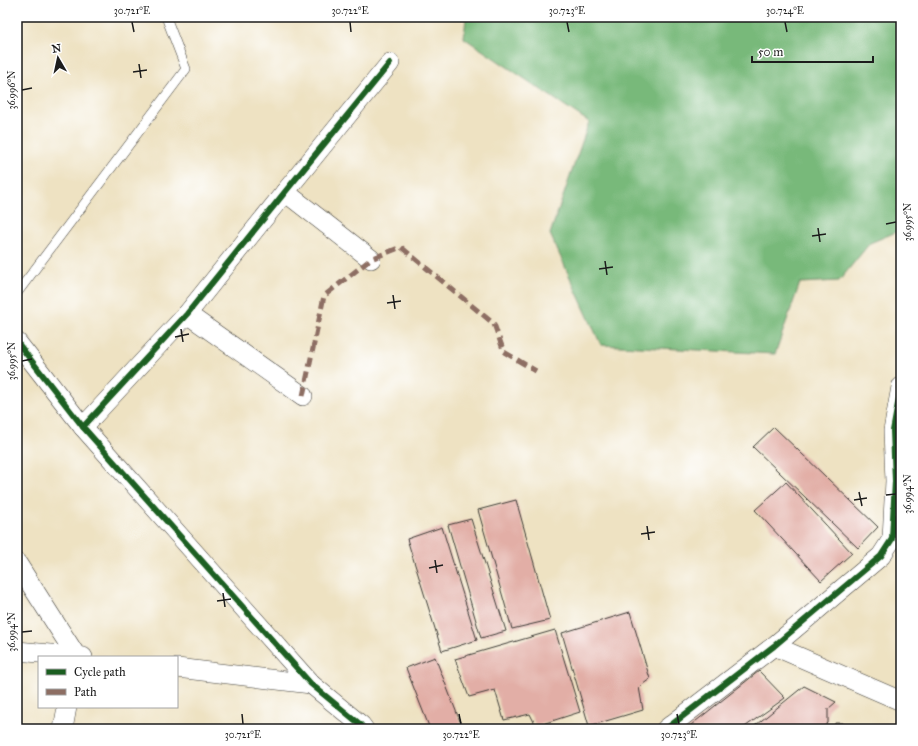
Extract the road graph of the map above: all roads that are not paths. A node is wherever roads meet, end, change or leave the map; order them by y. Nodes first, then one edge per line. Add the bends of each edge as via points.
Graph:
1 (166, 17) edge
2 (390, 63) dead end
3 (285, 192) junction
4 (371, 259) dead end
5 (17, 293) edge
6 (187, 314) junction
7 (17, 342) edge
8 (901, 387) edge
9 (303, 396) dead end
10 (83, 427) junction
11 (897, 431) edge
12 (897, 541) edge
13 (17, 563) edge
14 (774, 646) junction
15 (17, 652) edge
16 (67, 656) edge
17 (78, 656) edge
18 (178, 668) edge
19 (311, 684) junction
20 (901, 701) edge
21 (67, 708) edge
22 (63, 729) edge
23 (364, 729) edge
24 (666, 729) edge

1 - 5 lane via 186,69
2 - 3 street
3 - 4 street
3 - 6 street
6 - 9 street
6 - 10 street
7 - 10 street
8 - 11 street
10 - 19 street
11 - 12 street
12 - 14 street
13 - 17 street
14 - 20 street
14 - 24 street
15 - 16 street
18 - 19 street
19 - 23 street
21 - 22 street

